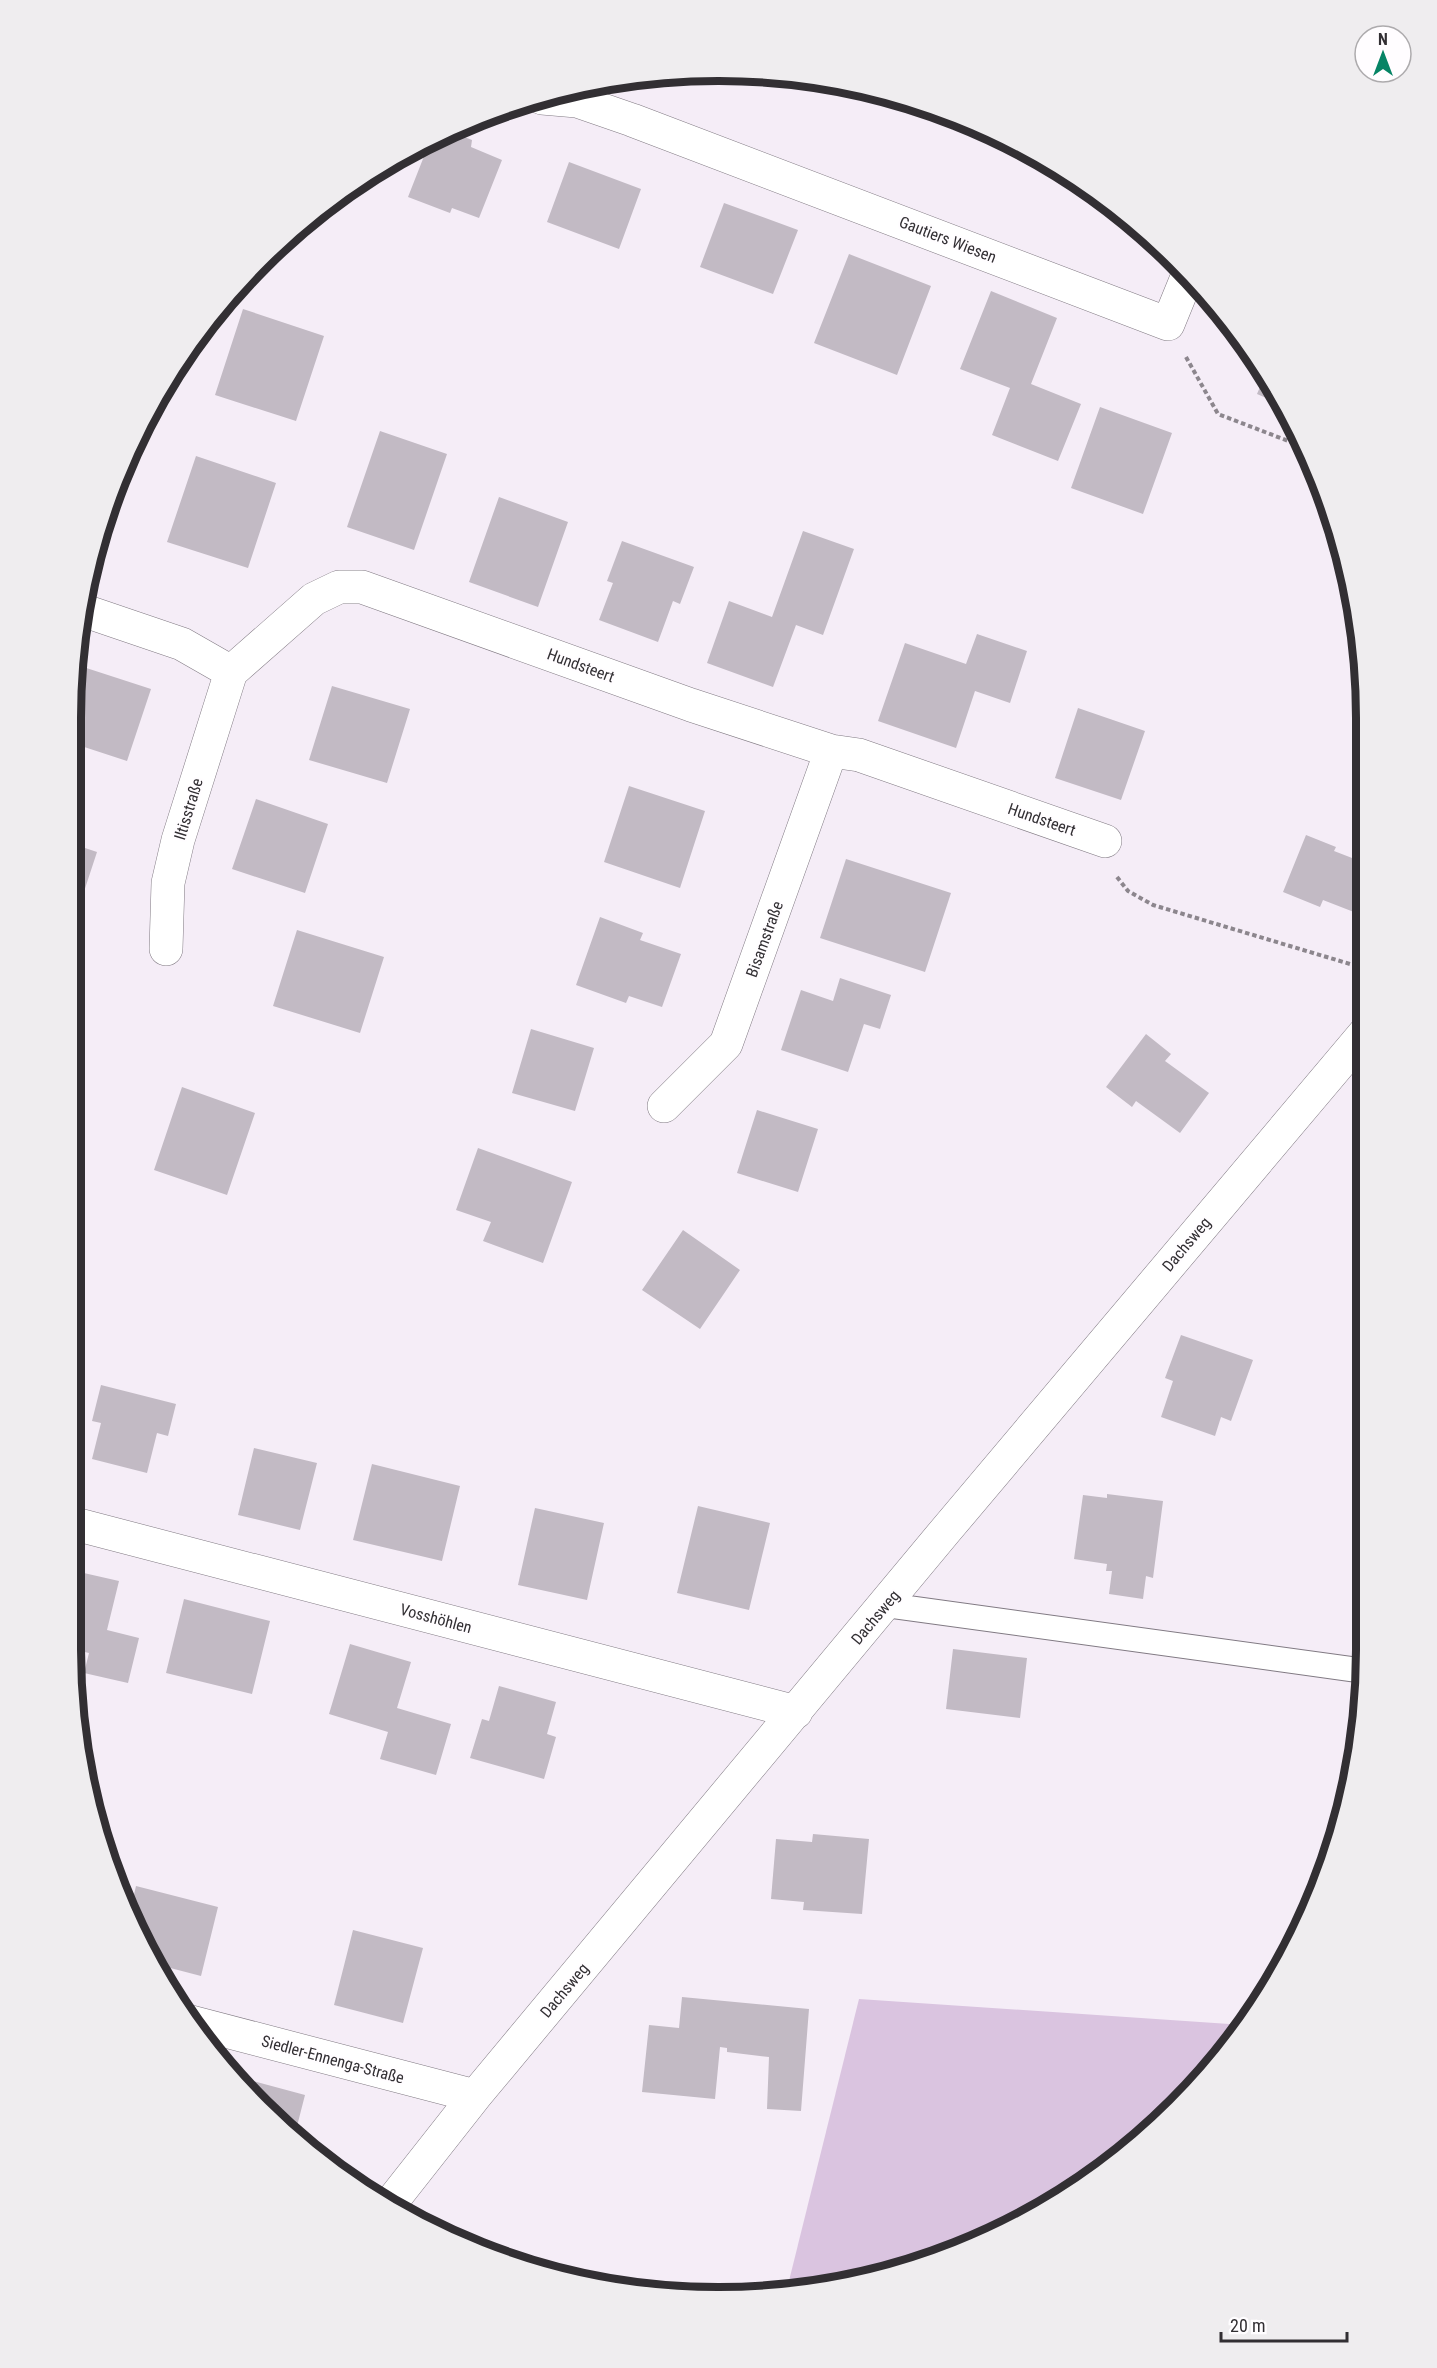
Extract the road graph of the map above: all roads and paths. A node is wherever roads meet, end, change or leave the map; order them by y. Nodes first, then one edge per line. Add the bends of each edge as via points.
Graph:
1 (566, 100) edge
2 (1184, 284) edge
3 (1168, 324) junction
4 (1292, 443) edge
5 (90, 613) edge
6 (231, 672) junction
7 (831, 751) junction
8 (1105, 841) joint
9 (166, 949) dead end
10 (1356, 966) edge
11 (1356, 1044) edge
12 (664, 1106) dead end
13 (81, 1526) edge
14 (886, 1605) junction
15 (1356, 1670) edge
16 (796, 1712) junction
17 (204, 2025) edge
18 (475, 2096) junction
19 (394, 2199) edge

1 - 3 street, Gautiers Wiesen via 632,120
2 - 3 street
3 - 4 path via 1218,414
5 - 6 street via 182,644
6 - 7 street, Hundsteert via 314,599 339,587 362,587
6 - 9 street, Iltisstraße via 178,840 168,883
7 - 8 street, Hundsteert via 859,755
7 - 12 street, Bisamstraße via 726,1044
8 - 10 path via 1102,857 1128,891 1153,905
11 - 14 street, Dachsweg
13 - 16 street, Vosshöhlen
14 - 15 lane
14 - 16 street, Dachsweg
16 - 18 street, Dachsweg
17 - 18 street, Siedler-Ennenga-Straße
18 - 19 street, Dachsweg

